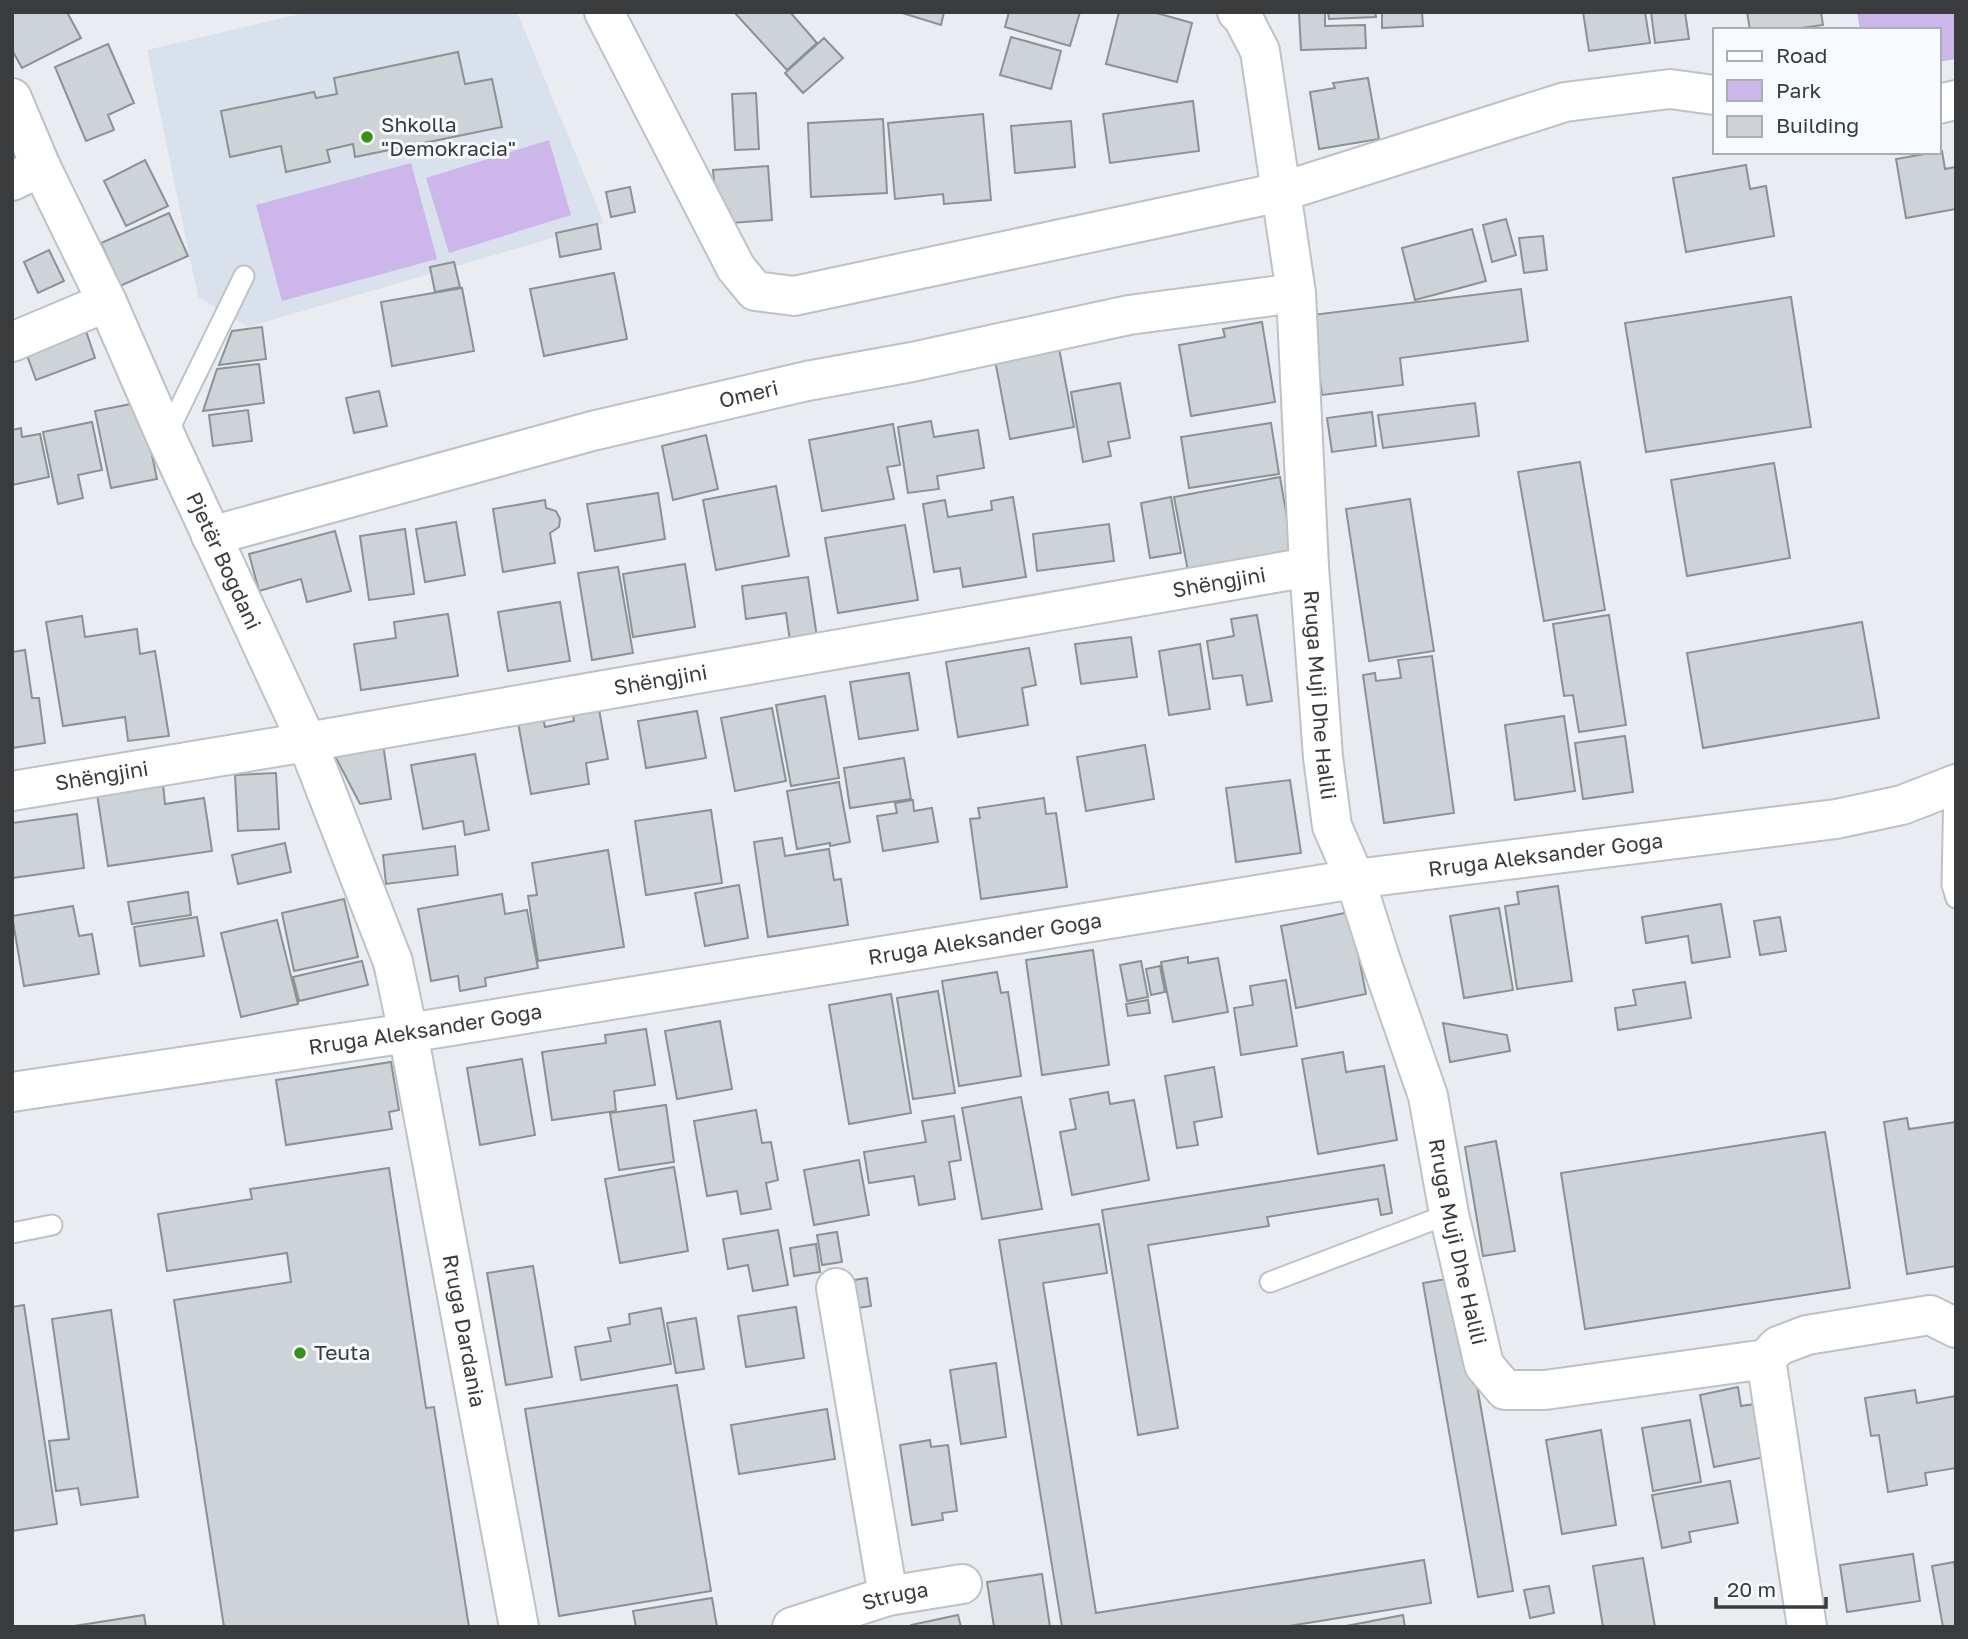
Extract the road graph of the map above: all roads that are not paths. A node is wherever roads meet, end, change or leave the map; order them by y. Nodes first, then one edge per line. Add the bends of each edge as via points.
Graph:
1 (604, 12) edge
2 (1237, 12) edge
3 (1713, 95) edge
4 (12, 98) edge
5 (27, 174) edge
6 (1281, 192) junction
7 (244, 276) dead end
8 (1296, 293) junction
9 (107, 302) junction
10 (12, 342) edge
11 (166, 437) junction
12 (211, 536) junction
13 (1310, 567) junction
14 (307, 742) junction
15 (1955, 784) edge
16 (12, 791) edge
17 (1355, 879) junction
18 (1956, 898) edge
19 (408, 1033) junction
20 (12, 1092) edge
21 (1449, 1214) junction
22 (52, 1225) dead end
23 (12, 1233) edge
24 (1270, 1282) dead end
25 (835, 1288) dead end
26 (1956, 1328) edge
27 (1766, 1359) junction
28 (961, 1584) dead end
29 (888, 1596) junction
30 (519, 1627) edge
31 (792, 1627) edge
32 (1807, 1627) edge

1 - 6 street via 736,268 755,291 794,296
2 - 6 street, Rruga Muji Dhe Halili via 1260,51
3 - 6 street via 1670,89 1565,102
4 - 5 street, Pjetër Bogdani
5 - 9 street, Pjetër Bogdani
6 - 8 street, Rruga Muji Dhe Halili
7 - 11 lane
8 - 12 street, Omeri via 1129,315 793,384 592,431
8 - 13 street, Rruga Muji Dhe Halili
9 - 10 street
9 - 11 street, Pjetër Bogdani
11 - 12 street, Pjetër Bogdani
12 - 14 street, Pjetër Bogdani
13 - 14 street, Shëngjini
13 - 17 street, Rruga Muji Dhe Halili via 1332,825
14 - 16 street, Shëngjini
14 - 19 street, Pjetër Bogdani via 393,962
15 - 17 street, Rruga Aleksander Goga via 1902,805 1836,819
15 - 18 lane via 1952,885
17 - 19 street, Rruga Aleksander Goga
17 - 21 street, Rruga Muji Dhe Halili via 1428,1096
19 - 20 street, Rruga Aleksander Goga
19 - 30 street, Rruga Dardania
21 - 24 lane
21 - 27 street, Rruga Muji Dhe Halili via 1484,1365 1505,1390 1545,1390
22 - 23 lane
25 - 29 street
26 - 27 street via 1930,1315 1807,1335 1778,1346
27 - 32 street
28 - 29 street, Struga
29 - 31 street, Struga

